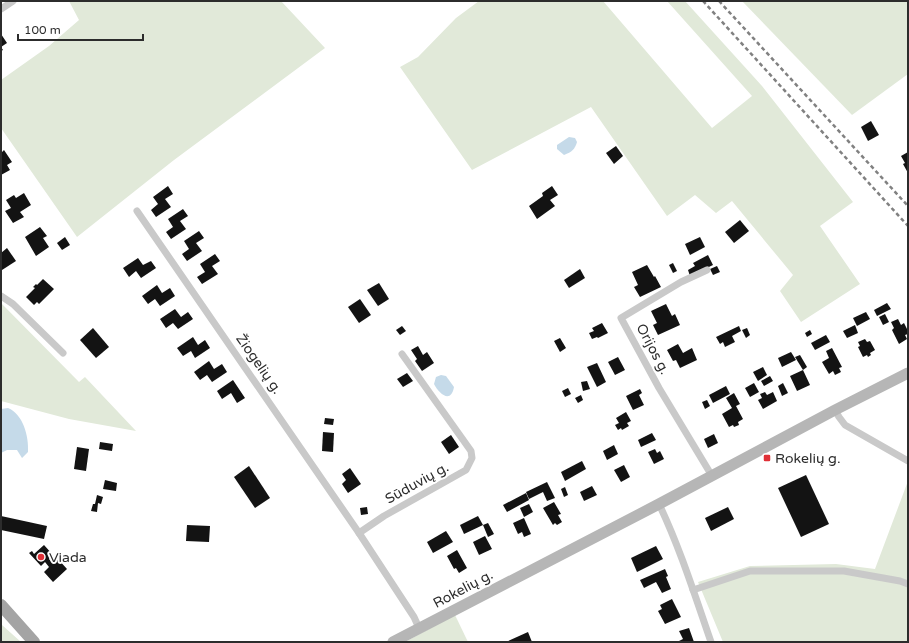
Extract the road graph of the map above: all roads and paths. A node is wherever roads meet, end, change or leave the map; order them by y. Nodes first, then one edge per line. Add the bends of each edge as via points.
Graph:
1 (13, 1) edge
2 (1, 9) edge
3 (137, 211) dead end
4 (707, 270) dead end
5 (1, 296) edge
6 (63, 353) dead end
7 (402, 354) dead end
8 (908, 374) edge
9 (835, 410) junction
10 (908, 461) edge
11 (712, 476) junction
12 (659, 504) junction
13 (359, 533) junction
14 (908, 584) edge
15 (693, 590) junction
16 (1, 606) edge
17 (420, 628) junction
18 (34, 642) edge
19 (393, 642) edge
20 (711, 642) edge

1 - 2 street
3 - 13 street, Žiogelių g.
4 - 11 street, Orijos g. via 680,282 621,318 659,388
5 - 6 street via 14,304
7 - 13 street, Sūduvių g. via 471,451 472,458 466,470
8 - 9 main road, Rokelių g.
9 - 10 street via 845,425
9 - 11 main road, Rokelių g.
11 - 12 main road, Rokelių g.
12 - 15 street
12 - 17 main road, Rokelių g.
13 - 17 street
14 - 15 street via 844,571 750,571
15 - 20 street
16 - 18 main road
17 - 19 main road, Rokelių g.

